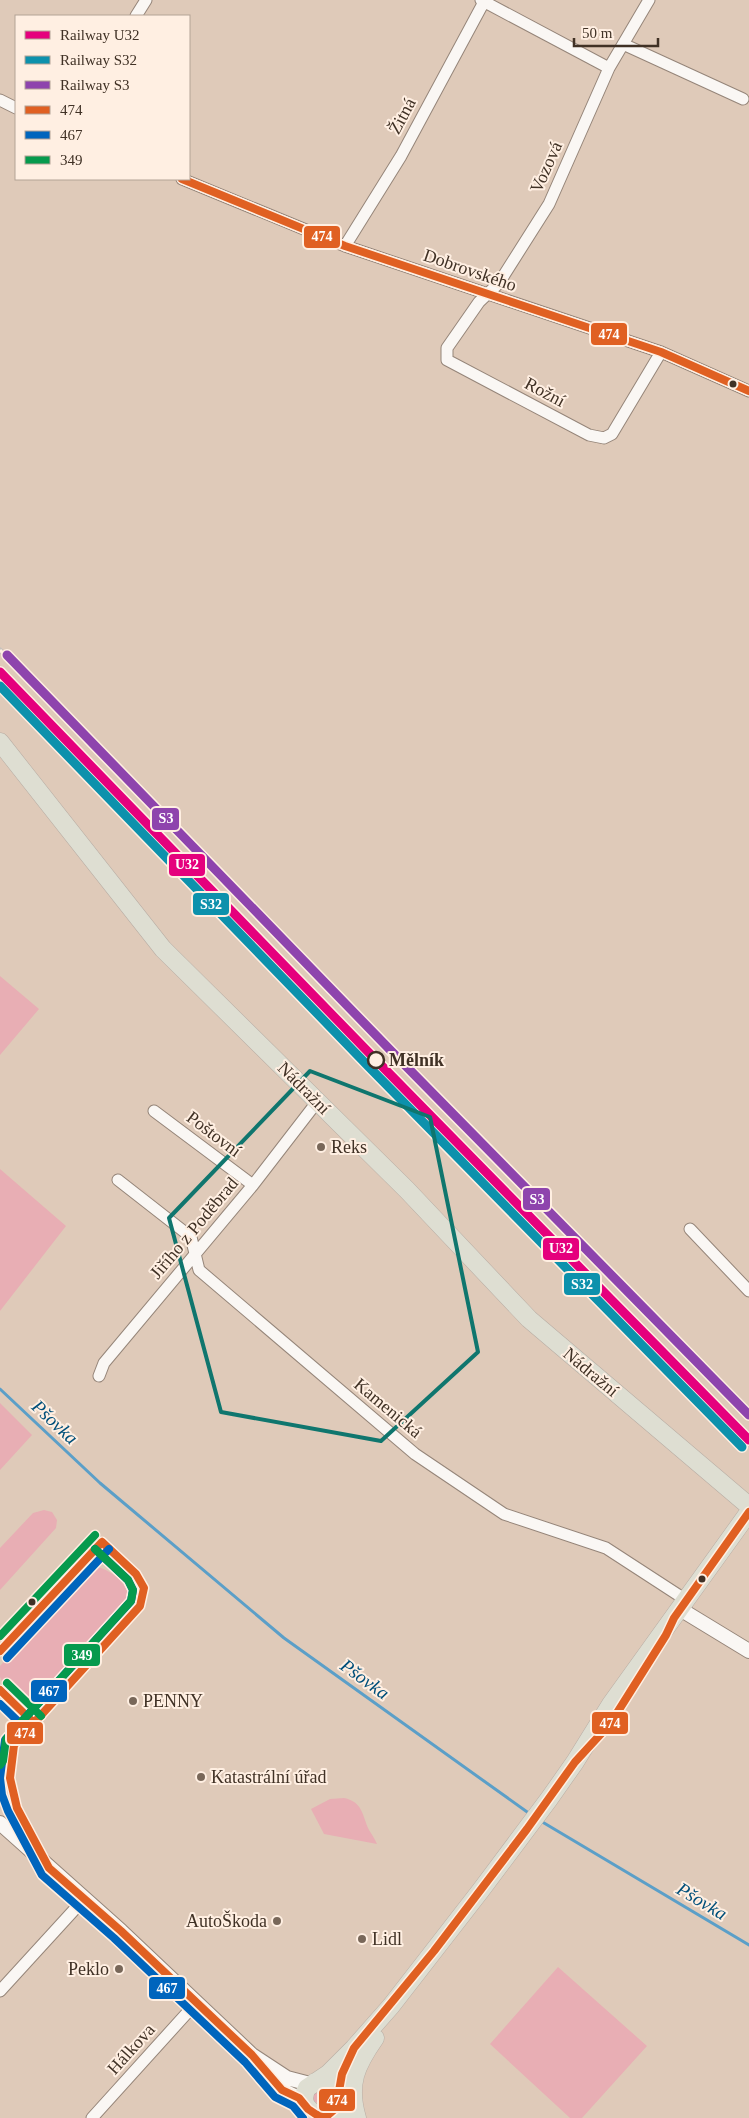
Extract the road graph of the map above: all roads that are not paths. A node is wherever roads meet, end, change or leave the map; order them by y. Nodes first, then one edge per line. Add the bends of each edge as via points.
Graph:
1 (649, 0) edge
2 (143, 1) edge
3 (483, 1) edge
4 (136, 15) edge
5 (623, 44) junction
6 (609, 68) junction
7 (743, 99) dead end
8 (0, 100) edge
9 (15, 108) edge
10 (184, 180) edge
11 (345, 246) junction
12 (486, 295) junction
13 (662, 352) junction
14 (749, 391) edge
15 (0, 742) edge
16 (317, 1102) junction
17 (154, 1111) dead end
18 (118, 1180) dead end
19 (253, 1185) junction
20 (690, 1229) dead end
21 (195, 1252) junction
22 (749, 1291) edge
23 (99, 1376) dead end
24 (749, 1506) edge
25 (749, 1512) edge
26 (680, 1609) junction
27 (749, 1651) edge
28 (0, 1823) edge
29 (85, 1898) junction
30 (0, 1991) edge
31 (196, 2004) junction
32 (391, 2006) junction
33 (354, 2048) junction
34 (252, 2055) junction
35 (313, 2083) junction
36 (340, 2104) edge
37 (314, 2113) edge
38 (92, 2118) edge
39 (356, 2118) edge

1 - 5 street, Vozová
2 - 4 street
3 - 6 street
3 - 11 street, Žitná via 400,156
5 - 6 street, Vozová
5 - 7 street
6 - 12 street, Vozová via 549,204 499,283
8 - 9 street
10 - 11 street, Dobrovského
11 - 12 street, Dobrovského
12 - 13 street, Dobrovského
12 - 13 street, Rožní via 447,348 447,360 597,437 612,434
13 - 14 street, Dobrovského
15 - 16 main road, Nádražní via 162,949
16 - 19 street, Jiřího z Poděbrad
16 - 24 main road, Nádražní via 407,1190 529,1319
17 - 19 street, Poštovní
18 - 21 street, Kamenická via 191,1237
19 - 21 street, Jiřího z Poděbrad
20 - 22 street
21 - 23 street, Jiřího z Poděbrad via 104,1363
21 - 26 street, Kamenická via 199,1270 415,1454 504,1514 606,1548
25 - 26 main road
26 - 27 street
26 - 32 main road via 611,1704 532,1823
28 - 29 street
29 - 30 street
29 - 31 street
31 - 34 street
31 - 38 street, Hálkova
32 - 33 main road
32 - 39 main road via 353,2078
33 - 35 main road via 328,2074
33 - 36 main road via 342,2074
34 - 35 street via 287,2078
34 - 37 street via 282,2090 299,2098
35 - 36 main road via 331,2083
35 - 37 main road via 304,2094
36 - 37 main road via 328,2114

